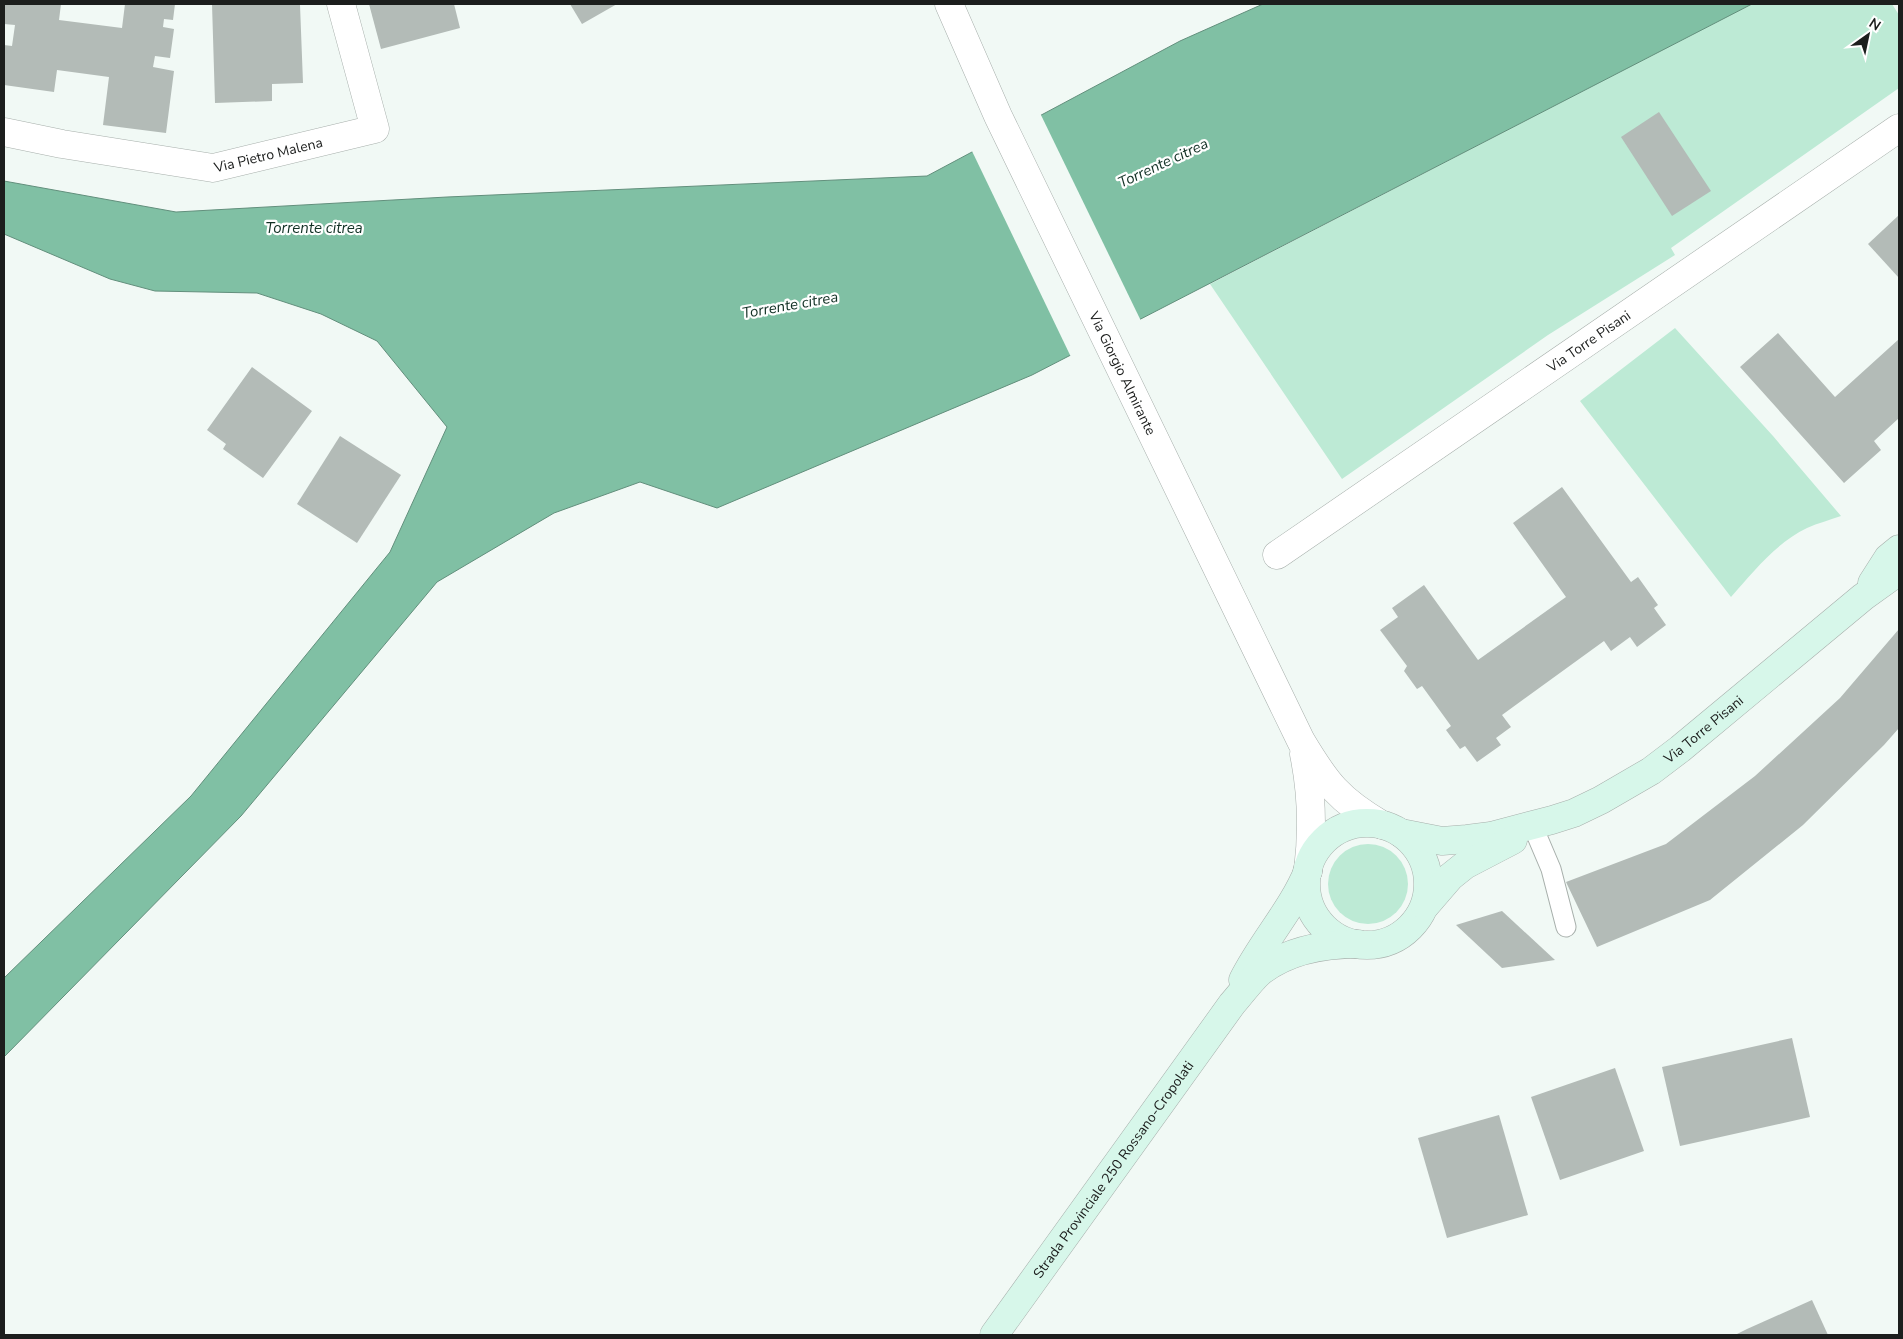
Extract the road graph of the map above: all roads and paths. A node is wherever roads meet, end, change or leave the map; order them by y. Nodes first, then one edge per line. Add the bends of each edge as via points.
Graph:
1 (341, 4) edge
2 (949, 4) edge
3 (1899, 128) edge
4 (4, 132) edge
5 (1277, 555) dead end
6 (1899, 566) edge
7 (1301, 740) junction
8 (1543, 824) junction
9 (1392, 829) junction
10 (1308, 871) junction
11 (1425, 906) junction
12 (1566, 927) dead end
13 (1358, 944) junction
14 (1232, 1004) junction
15 (994, 1335) edge

1 - 4 street, Via Pietro Malena via 375,129 214,168
2 - 7 street, Via Giorgio Almirante via 998,116
3 - 5 street, Via Torre Pisani
6 - 8 main road, Via Torre Pisani via 1888,558 1867,594 1651,771 1601,800
7 - 9 street via 1323,776 1344,801
7 - 10 street via 1311,805
8 - 9 main road via 1491,836 1442,841
8 - 11 main road via 1465,865
8 - 12 lane
9 - 10 main road via 1363,823 1344,828 1321,845
9 - 11 main road via 1416,847 1426,865 1429,886
10 - 13 main road via 1307,890 1312,909 1322,925 1339,938
10 - 14 main road, Strada Provinciale 250 Rossano-Cropolati via 1299,891 1252,961
11 - 13 main road via 1414,924 1398,937 1379,944
13 - 14 main road, Strada Provinciale 250 Rossano-Cropolati via 1314,947 1273,963 1259,973
14 - 15 main road, Strada Provinciale 250 Rossano-Cropolati

